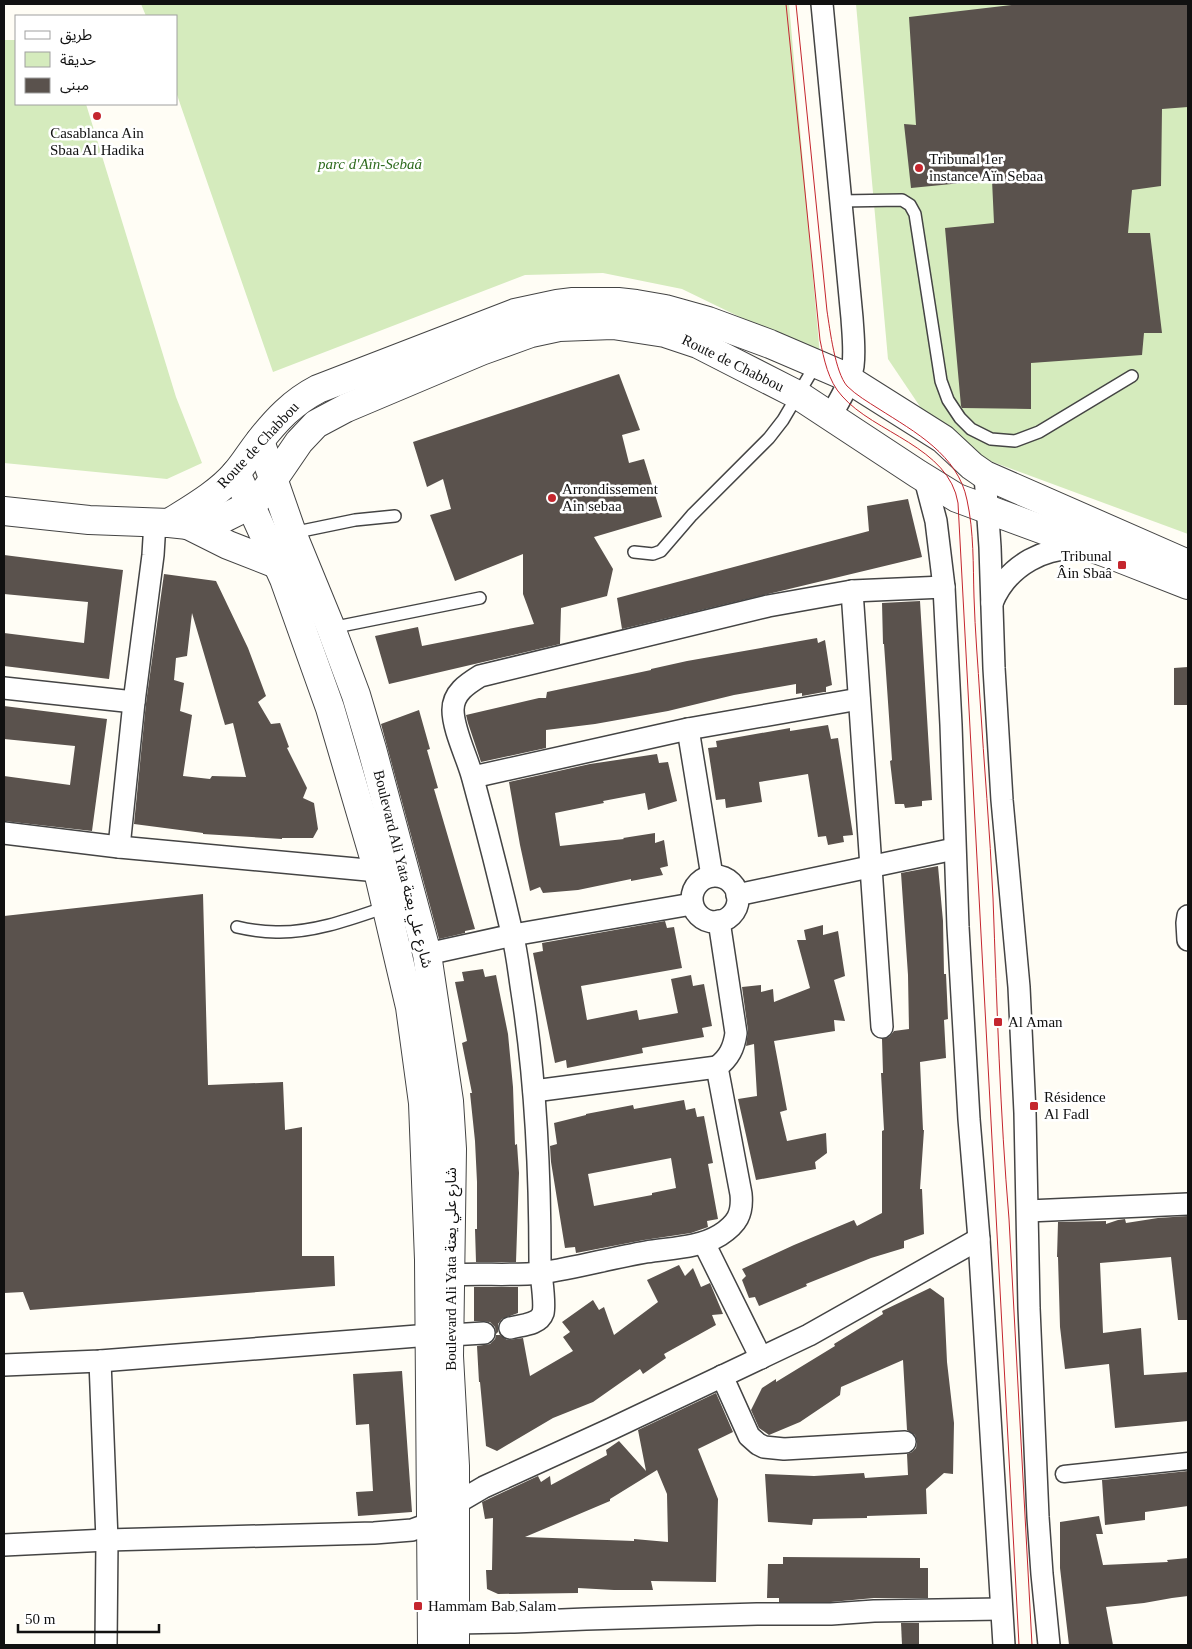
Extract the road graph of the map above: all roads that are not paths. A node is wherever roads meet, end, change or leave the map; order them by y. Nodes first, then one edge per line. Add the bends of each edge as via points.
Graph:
1 (822, 4) edge
2 (840, 201) junction
3 (816, 364) junction
4 (1132, 376) dead end
5 (849, 379) junction
6 (798, 395) junction
7 (830, 417) junction
8 (260, 441) junction
9 (236, 473) junction
10 (985, 474) junction
11 (925, 478) junction
12 (273, 480) junction
13 (250, 505) junction
14 (988, 509) junction
15 (4, 512) edge
16 (395, 516) dead end
17 (170, 524) junction
18 (292, 533) junction
19 (634, 552) dead end
20 (1109, 554) junction
21 (1188, 564) edge
22 (279, 565) junction
23 (1188, 585) edge
24 (944, 587) junction
25 (852, 591) junction
26 (480, 598) dead end
27 (991, 605) junction
28 (331, 628) junction
29 (4, 688) edge
30 (859, 699) junction
31 (134, 702) junction
32 (688, 729) junction
33 (473, 777) junction
34 (4, 833) edge
35 (119, 846) junction
36 (954, 849) junction
37 (870, 866) junction
38 (378, 872) junction
39 (712, 876) junction
40 (737, 895) junction
41 (692, 904) junction
42 (386, 907) junction
43 (1188, 916) edge
44 (719, 922) junction
45 (237, 927) dead end
46 (513, 935) junction
47 (1188, 940) edge
48 (427, 954) junction
49 (882, 1027) dead end
50 (717, 1067) junction
51 (534, 1091) junction
52 (1188, 1204) edge
53 (1028, 1211) junction
54 (979, 1239) junction
55 (704, 1242) junction
56 (540, 1273) junction
57 (450, 1275) junction
58 (510, 1328) dead end
59 (484, 1333) dead end
60 (440, 1335) junction
61 (761, 1358) junction
62 (100, 1361) junction
63 (4, 1365) edge
64 (722, 1376) junction
65 (905, 1442) dead end
66 (1188, 1461) edge
67 (1064, 1474) dead end
68 (455, 1504) junction
69 (431, 1523) junction
70 (107, 1540) junction
71 (4, 1545) edge
72 (1001, 1609) junction
73 (455, 1634) edge
74 (106, 1645) edge
75 (432, 1645) edge
76 (1004, 1645) edge
77 (1049, 1645) edge

1 - 2 street
2 - 4 lane via 902,200 910,205 915,214 941,381 948,400 971,429 990,439 1016,441 1039,432
2 - 5 street via 854,353
3 - 5 street, Route de Chabbou
3 - 6 lane
3 - 8 street, Route de Chabbou via 708,321 665,309 618,302 557,304 515,313 318,389 300,399
5 - 7 street
5 - 10 street, Route de Chabbou via 943,439
6 - 7 street, Route de Chabbou
6 - 12 street, Route de Chabbou via 698,344 665,333 613,326 559,326 481,351 316,424 299,442
6 - 19 lane via 769,438 661,551 653,554
7 - 11 street, Route de Chabbou
8 - 9 street, Route de Chabbou
8 - 12 street, Boulevard Ali Yata شارع علي يعتة
9 - 13 street, Boulevard Ali Yata شارع علي يعتة
9 - 17 street, Route de Chabbou
10 - 14 street
10 - 21 street, Route de Chabbou
11 - 14 street, Route de Chabbou via 957,498
11 - 24 street via 936,521
12 - 13 street, Route de Chabbou
12 - 18 street, Boulevard Ali Yata شارع علي يعتة
13 - 17 street via 224,518
13 - 22 street, Boulevard Ali Yata شارع علي يعتة
14 - 20 street, Route de Chabbou
14 - 27 street
15 - 17 street
16 - 18 lane via 355,520
17 - 22 street
17 - 31 street via 154,555
18 - 28 street, Boulevard Ali Yata شارع علي يعتة
20 - 23 street, Route de Chabbou
20 - 27 street via 1066,549 1036,556 1006,578
22 - 38 street, Boulevard Ali Yata شارع علي يعتة via 330,708
24 - 25 street
24 - 36 street
25 - 30 street
25 - 33 street via 768,606 480,676 458,694 453,712
26 - 28 lane
27 - 53 street via 1002,800 1020,988
28 - 48 street, Boulevard Ali Yata شارع علي يعتة via 372,749
29 - 31 street
30 - 32 street
30 - 37 street
31 - 35 street
32 - 33 street
32 - 39 street
33 - 46 street
34 - 35 street
35 - 38 street
36 - 37 street
36 - 54 street
37 - 40 street
37 - 49 street
38 - 42 street, Boulevard Ali Yata شارع علي يعتة
39 - 40 street via 726,879
39 - 41 street via 696,886
40 - 44 street via 735,909
41 - 44 street via 702,918
41 - 46 street
42 - 45 lane via 298,931 258,931
42 - 60 street, Boulevard Ali Yata شارع علي يعتة via 410,1007 423,1103 429,1260
43 - 47 street
44 - 50 street via 736,1033 729,1057
46 - 48 street
46 - 51 street
48 - 57 street, Boulevard Ali Yata شارع علي يعتة via 449,1101 452,1149
50 - 51 street
50 - 55 street via 742,1205 737,1221 720,1235
51 - 56 street via 539,1166
52 - 53 street
53 - 77 street via 1037,1497
54 - 61 street via 850,1313
54 - 72 street
55 - 56 street
55 - 61 street
56 - 57 street
56 - 58 street via 543,1313 537,1320
57 - 60 street, Boulevard Ali Yata شارع علي يعتة
59 - 60 street
60 - 62 street
60 - 68 street, Boulevard Ali Yata شارع علي يعتة via 449,1356
60 - 69 street, Boulevard Ali Yata شارع علي يعتة
61 - 64 street
62 - 63 street
62 - 70 street
64 - 65 street via 749,1436 764,1447 784,1449
64 - 68 street via 490,1484
66 - 67 street
68 - 69 street
68 - 73 street, Boulevard Ali Yata شارع علي يعتة
69 - 70 street via 412,1530 381,1533
69 - 75 street, Boulevard Ali Yata شارع علي يعتة
70 - 71 street
70 - 74 street
72 - 73 street via 757,1614
72 - 76 street

